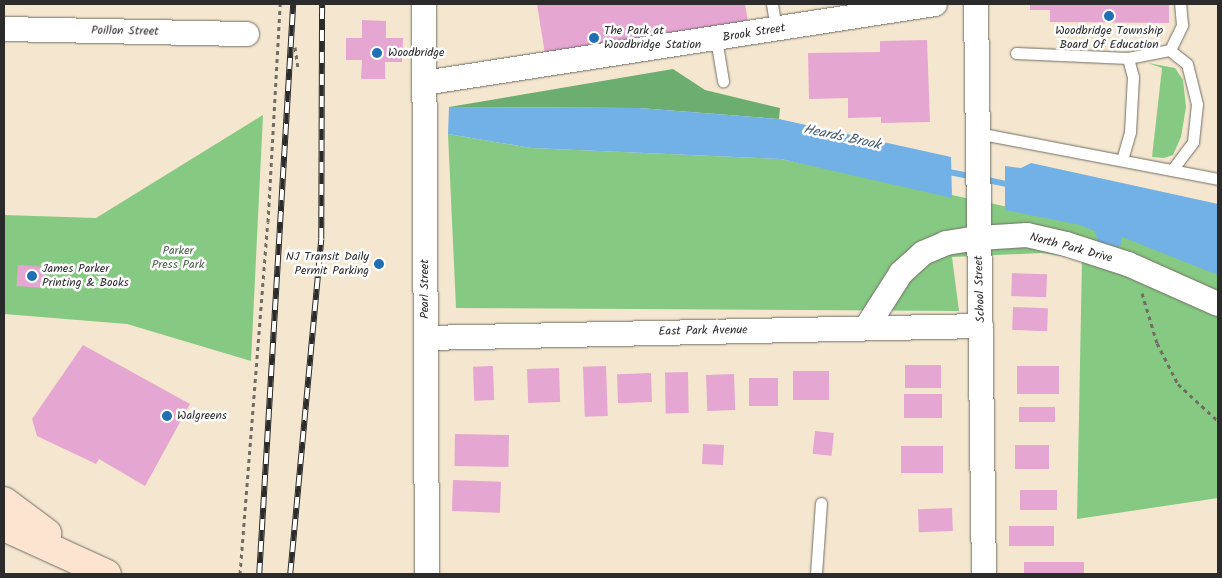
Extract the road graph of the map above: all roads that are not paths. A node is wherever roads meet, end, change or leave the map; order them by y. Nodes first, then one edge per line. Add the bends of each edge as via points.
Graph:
1 (424, 4) edge
2 (772, 4) edge
3 (936, 4) edge
4 (976, 4) edge
5 (1180, 4) edge
6 (4, 28) edge
7 (776, 30) junction
8 (247, 34) dead end
9 (716, 39) junction
10 (1170, 50) junction
11 (1016, 53) dead end
12 (1128, 58) junction
13 (724, 81) dead end
14 (424, 83) junction
15 (977, 133) junction
16 (1122, 160) junction
17 (1172, 170) junction
18 (1218, 179) edge
19 (978, 238) junction
20 (1218, 304) edge
21 (981, 326) junction
22 (866, 328) junction
23 (426, 338) junction
24 (4, 501) edge
25 (821, 503) dead end
26 (4, 527) edge
27 (100, 570) edge
28 (428, 574) edge
29 (816, 574) edge
30 (984, 574) edge

1 - 14 street, Pearl Street
2 - 7 lane
3 - 7 street, Brook Street
4 - 15 street, School Street
5 - 10 lane via 1182,25
6 - 8 street, Poillon Street
7 - 9 street, Brook Street
9 - 13 lane
9 - 14 street, Brook Street
10 - 12 lane
10 - 17 lane via 1187,64 1197,104 1193,142
11 - 12 lane
12 - 16 lane via 1133,77 1130,132
14 - 23 street, Pearl Street
15 - 16 lane
15 - 19 street, School Street
16 - 17 lane
17 - 18 lane
19 - 20 street, North Park Drive via 1027,235 1142,270
19 - 21 street, School Street
19 - 22 street, North Park Drive via 946,242 923,253 901,273
21 - 22 street, East Park Avenue
21 - 30 street, School Street
22 - 23 street, East Park Avenue
23 - 28 street, Pearl Street
24 - 27 street
25 - 29 lane
26 - 27 street

